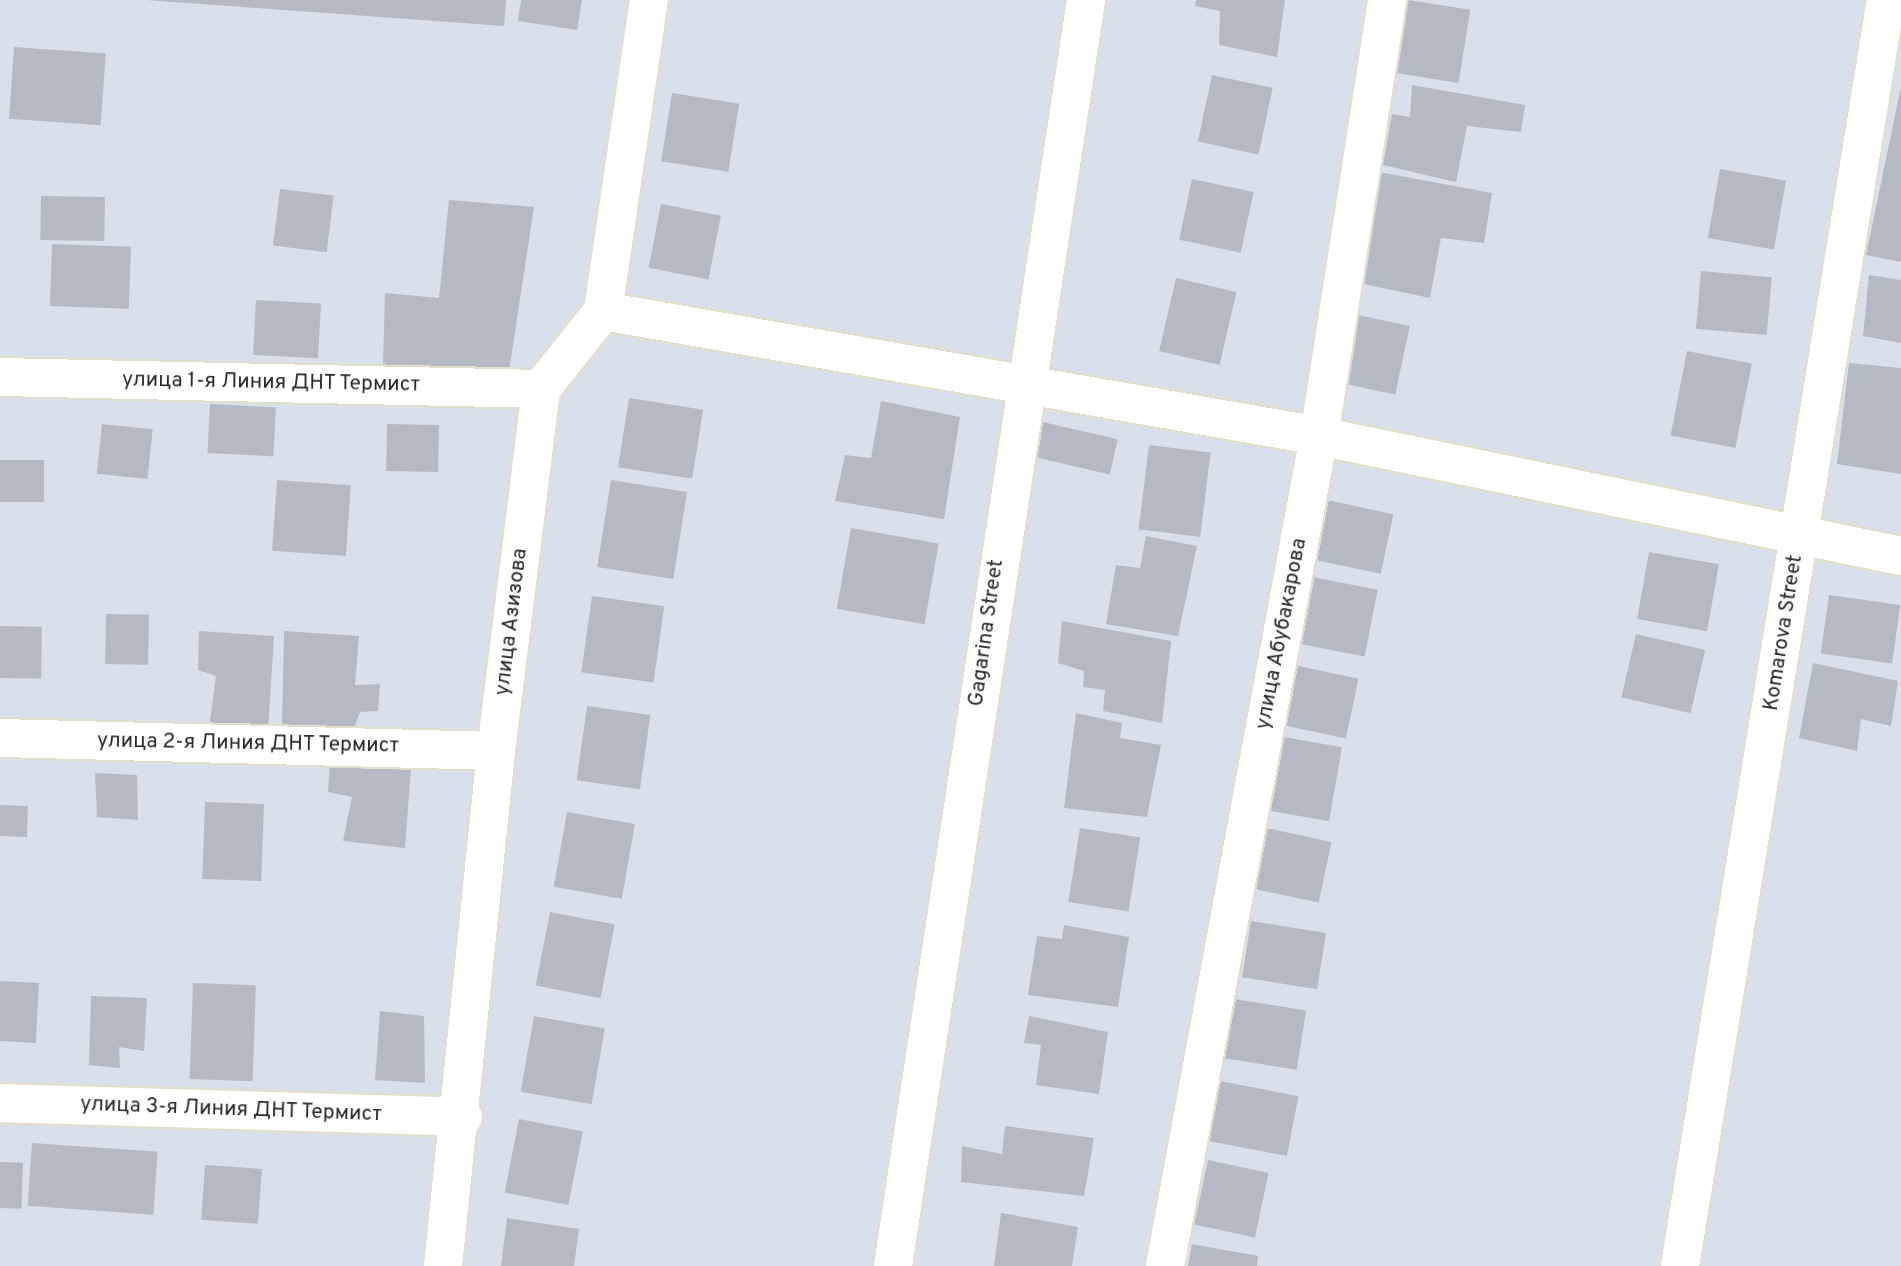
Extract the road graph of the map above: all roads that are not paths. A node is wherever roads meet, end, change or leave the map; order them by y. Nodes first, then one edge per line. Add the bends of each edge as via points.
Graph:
1 (649, 0) edge
2 (1086, 0) edge
3 (1387, 0) edge
4 (1886, 0) edge
5 (603, 311) junction
6 (0, 377) edge
7 (1024, 384) junction
8 (541, 389) junction
9 (1319, 436) junction
10 (1800, 536) junction
11 (1901, 556) edge
12 (0, 738) edge
13 (496, 751) junction
14 (0, 1103) edge
15 (463, 1117) junction
16 (443, 1266) edge
17 (893, 1266) edge
18 (1165, 1266) edge
19 (1680, 1266) edge

1 - 5 street
2 - 7 street, Gagarina Street
3 - 9 street, улица Абубакарова
4 - 10 street, Komarova Street
5 - 7 street
5 - 8 street
6 - 8 street, улица 1-я Линия ДНТ Термист
7 - 9 street
7 - 17 street, Gagarina Street
8 - 13 street, улица Азизова
9 - 10 street
9 - 18 street, улица Абубакарова
10 - 11 street
10 - 19 street, Komarova Street
12 - 13 street, улица 2-я Линия ДНТ Термист
13 - 15 street, улица Азизова
14 - 15 street, улица 3-я Линия ДНТ Термист
15 - 16 street, улица Азизова

